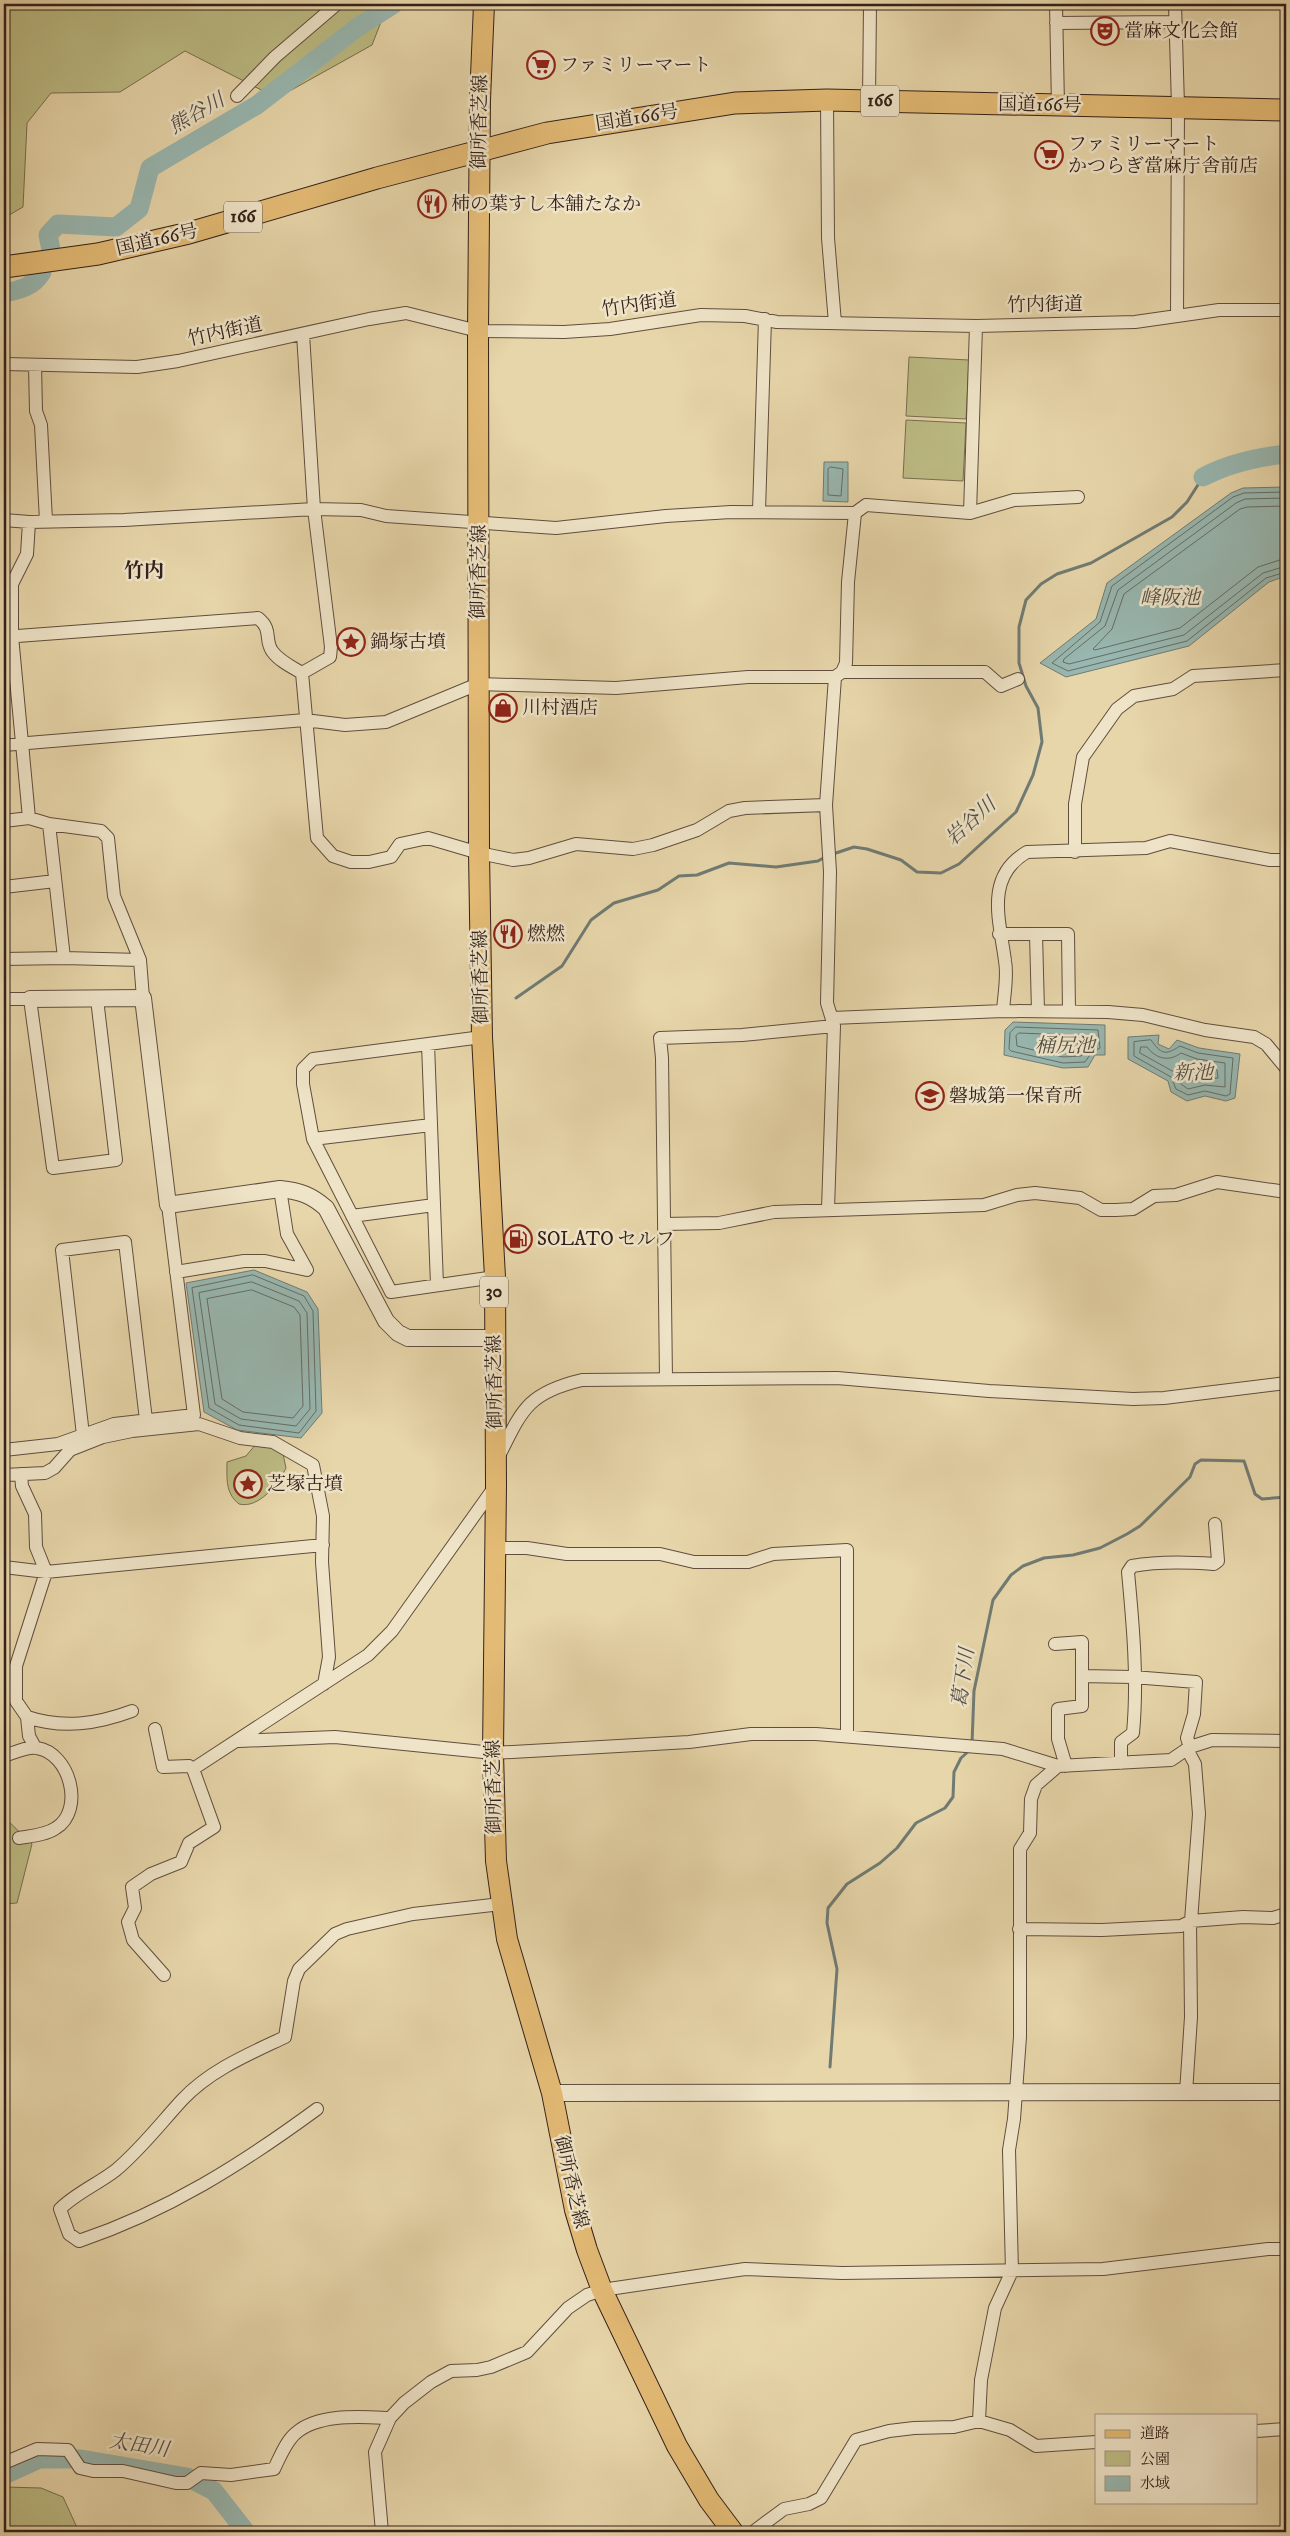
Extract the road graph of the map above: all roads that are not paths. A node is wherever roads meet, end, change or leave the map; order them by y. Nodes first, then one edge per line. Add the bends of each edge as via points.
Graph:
1 (337, 4) edge
2 (484, 4) edge
3 (870, 4) edge
4 (1056, 4) edge
5 (1175, 4) edge
6 (1175, 22) junction
7 (1056, 23) junction
8 (237, 96) dead end
9 (827, 100) junction
10 (868, 100) junction
11 (1058, 106) junction
12 (1178, 106) junction
13 (1286, 110) edge
14 (479, 152) junction
15 (4, 267) edge
16 (1286, 310) edge
17 (1177, 316) junction
18 (764, 320) junction
19 (835, 323) junction
20 (976, 326) junction
21 (478, 331) junction
22 (303, 334) junction
23 (4, 364) edge
24 (35, 365) junction
25 (1078, 497) dead end
26 (314, 509) junction
27 (759, 511) junction
28 (854, 513) junction
29 (970, 513) junction
30 (4, 520) edge
31 (46, 521) junction
32 (30, 522) junction
33 (480, 522) junction
34 (8, 636) edge
35 (1286, 670) edge
36 (302, 673) junction
37 (838, 674) junction
38 (1018, 679) dead end
39 (478, 684) junction
40 (305, 720) junction
41 (24, 743) junction
42 (4, 745) edge
43 (826, 805) junction
44 (29, 818) junction
45 (4, 821) edge
46 (49, 824) junction
47 (1075, 852) junction
48 (479, 853) junction
49 (1286, 860) edge
50 (55, 881) junction
51 (4, 887) edge
52 (999, 934) junction
53 (1036, 934) junction
54 (64, 958) junction
55 (4, 959) edge
56 (140, 960) junction
57 (30, 998) junction
58 (143, 998) junction
59 (4, 999) edge
60 (97, 999) junction
61 (1003, 1011) junction
62 (1038, 1011) junction
63 (1069, 1011) junction
64 (833, 1022) junction
65 (482, 1037) junction
66 (428, 1044) junction
67 (1286, 1068) edge
68 (431, 1124) junction
69 (313, 1139) junction
70 (280, 1189) junction
71 (1286, 1192) edge
72 (168, 1204) junction
73 (434, 1204) junction
74 (828, 1209) junction
75 (352, 1216) junction
76 (664, 1224) junction
77 (176, 1272) junction
78 (495, 1277) junction
79 (437, 1285) junction
80 (494, 1338) junction
81 (666, 1380) junction
82 (1286, 1383) edge
83 (146, 1420) junction
84 (84, 1436) junction
85 (4, 1450) edge
86 (496, 1462) junction
87 (21, 1474) junction
88 (4, 1475) edge
89 (496, 1485) junction
90 (1215, 1524) dead end
91 (323, 1545) junction
92 (496, 1548) junction
93 (4, 1567) edge
94 (46, 1572) junction
95 (1055, 1644) dead end
96 (1082, 1676) junction
97 (1134, 1677) junction
98 (324, 1684) junction
99 (132, 1712) dead end
100 (27, 1717) junction
101 (155, 1729) dead end
102 (847, 1736) junction
103 (239, 1741) junction
104 (1286, 1741) edge
105 (35, 1747) junction
106 (1188, 1748) junction
107 (493, 1753) junction
108 (4, 1756) edge
109 (1121, 1763) junction
110 (1062, 1766) junction
111 (193, 1769) junction
112 (19, 1838) dead end
113 (501, 1904) junction
114 (1286, 1914) edge
115 (1190, 1921) junction
116 (1019, 1929) junction
117 (164, 1975) dead end
118 (1015, 2092) junction
119 (1286, 2092) edge
120 (552, 2093) junction
121 (1186, 2093) junction
122 (317, 2109) dead end
123 (1286, 2249) edge
124 (1012, 2271) junction
125 (602, 2290) junction
126 (390, 2418) junction
127 (980, 2421) junction
128 (1286, 2429) edge
129 (1258, 2431) edge
130 (1095, 2442) edge
131 (4, 2463) edge
132 (382, 2532) edge
133 (733, 2532) edge
134 (753, 2532) edge

1 - 8 street via 275,57
2 - 14 main road, 御所香芝線 / 30
3 - 10 street
4 - 7 street
5 - 6 street
6 - 7 street
6 - 12 street
7 - 11 street
9 - 10 highway, 国道166号 / 166
9 - 14 highway, 国道166号 / 166 via 706,106 547,133
9 - 19 street via 828,238
10 - 11 highway, 国道166号 / 166
11 - 12 highway, 国道166号 / 166
12 - 13 highway, 国道166号 / 166
12 - 17 street
14 - 15 highway, 国道166号 / 166 via 189,233 98,254
14 - 21 main road, 御所香芝線 / 30
16 - 17 street, 竹内街道 via 1220,310
17 - 20 street, 竹内街道 via 1135,322
18 - 19 street, 竹内街道
18 - 21 street, 竹内街道 via 701,315 610,329
18 - 27 street
19 - 20 street, 竹内街道
20 - 29 street
21 - 22 street, 竹内街道 via 406,313
21 - 33 main road, 御所香芝線 / 30
22 - 24 street, 竹内街道 via 137,367
22 - 26 street
23 - 24 street, 竹内街道
24 - 31 street
25 - 29 street via 1014,500
26 - 31 street via 180,518
26 - 33 street via 361,510 386,516
26 - 36 street via 331,647 330,657
27 - 28 street
27 - 33 street via 666,516 556,528
28 - 29 street via 866,505
28 - 37 street via 846,663
30 - 32 street
31 - 32 street
32 - 34 street via 27,554 12,584
33 - 39 main road, 御所香芝線 / 30
34 - 36 street via 258,618 267,625 271,650
34 - 41 street via 20,736
35 - 47 street via 1193,676 1173,688 1134,696 1117,709 1083,758 1075,804
36 - 40 street
37 - 38 street via 985,672 1000,686
37 - 39 street via 748,677 616,688
37 - 43 street
39 - 40 street via 386,722 345,725
39 - 48 main road, 御所香芝線 / 30
40 - 41 street
40 - 48 street via 317,838 333,856 351,862 369,862 391,857 400,844 428,838
41 - 42 street
41 - 44 street
43 - 48 street via 745,808 653,846 632,849 576,844 514,860
43 - 64 street via 830,872 827,1003
44 - 45 street
44 - 46 street
46 - 50 street
46 - 56 street via 101,831 108,838 114,896
47 - 49 street via 1146,848 1170,841 1270,860
47 - 52 street via 1027,852 1015,859 999,887
48 - 65 main road, 御所香芝線 / 30
50 - 51 street
50 - 54 street
52 - 53 street
52 - 61 street via 1006,962
53 - 62 street
53 - 63 street via 1068,934
54 - 55 street
54 - 56 street
56 - 58 street
57 - 59 street
57 - 60 street
57 - 60 street via 53,1168 116,1160
58 - 60 street
58 - 72 street
61 - 62 street
61 - 64 street
62 - 63 street
63 - 67 street via 1143,1015 1254,1037 1266,1044
64 - 74 street
64 - 76 street via 742,1034 660,1038
65 - 66 street
65 - 78 main road, 御所香芝線 / 30
66 - 68 street
66 - 69 street via 313,1059 303,1069
68 - 69 street
68 - 73 street
69 - 75 street
70 - 72 street
70 - 77 street via 287,1234 306,1270 265,1261 244,1261
70 - 80 street via 298,1190 326,1208 386,1321 398,1333 408,1338
71 - 74 street via 1217,1182 1176,1194 1154,1196 1133,1209 1101,1210 1080,1198 1035,1193 1017,1194 984,1205
72 - 77 street
73 - 75 street
73 - 79 street
74 - 76 street via 774,1212 719,1223
75 - 79 street via 391,1292
76 - 81 street
77 - 83 street via 194,1415
78 - 79 street
78 - 80 main road, 御所香芝線 / 30
80 - 86 main road, 御所香芝線 / 30
81 - 82 street via 837,1378 1133,1399
81 - 86 street via 582,1380 556,1387 538,1397 520,1416
83 - 84 street via 114,1424
83 - 84 street via 125,1242 62,1250
84 - 85 street via 58,1444
86 - 89 main road, 御所香芝線 / 30
87 - 88 street
87 - 91 street via 45,1473 70,1450 103,1437 199,1424 240,1438 273,1442 313,1465 323,1516
87 - 94 street via 22,1486 35,1514 36,1547
89 - 92 main road, 御所香芝線 / 30
89 - 98 street via 392,1631 368,1655
90 - 97 street via 1219,1555 1214,1564 1139,1565 1132,1566 1128,1572
91 - 94 street
91 - 98 street via 329,1657
92 - 102 street via 528,1548 567,1554 660,1554 694,1562 748,1562 773,1554 848,1550
92 - 107 main road, 御所香芝線 / 30
93 - 94 street
94 - 100 street via 16,1666 16,1701
95 - 96 street via 1082,1642
96 - 97 street
96 - 110 street via 1082,1706 1058,1709
97 - 106 street via 1196,1682
97 - 109 street via 1133,1733 1121,1742
98 - 103 street
99 - 100 street via 87,1724 40,1722
100 - 105 street via 29,1736
101 - 111 street via 163,1767 189,1766
102 - 107 street via 750,1734 689,1742
102 - 110 street via 1003,1749
103 - 107 street via 335,1737
103 - 111 street
104 - 106 street via 1212,1740
105 - 108 street
105 - 112 street via 57,1756 69,1778 68,1816 57,1828
106 - 109 street via 1171,1760
106 - 115 street via 1195,1764 1199,1814
107 - 113 main road, 御所香芝線 / 30 via 496,1861
109 - 110 street
110 - 116 street via 1036,1785 1030,1799 1030,1833 1020,1849
111 - 117 street via 214,1828 189,1843 181,1862 151,1874 132,1887 135,1908 128,1922 133,1940
113 - 120 main road, 御所香芝線 / 30 via 507,1939
113 - 122 street via 413,1914 334,1934 299,1970 294,1980 285,2037 206,2079 116,2170 60,2209 70,2234 79,2241 174,2202 259,2151
114 - 115 street via 1273,1918
115 - 116 street via 1181,1926 1102,1930
115 - 121 street via 1191,2017
116 - 118 street via 1020,2037
118 - 120 street
118 - 121 street
118 - 124 street via 1009,2150
119 - 121 street
120 - 125 main road, 御所香芝線 / 30 via 575,2210
123 - 124 street via 1103,2269
124 - 125 street via 842,2273 745,2269
124 - 127 street via 995,2308 981,2380
125 - 126 street via 587,2295 568,2308 527,2352 477,2370 451,2371 431,2382
125 - 133 main road, 御所香芝線 / 30 via 677,2446 709,2500
126 - 131 street via 346,2416 322,2420 296,2432 274,2469 230,2475 201,2473 188,2483 123,2471 80,2468 68,2450 37,2449
126 - 132 street via 374,2452
127 - 130 street via 1010,2430 1036,2446
127 - 134 street via 954,2427 889,2431 856,2440 821,2498 784,2509
128 - 129 street

